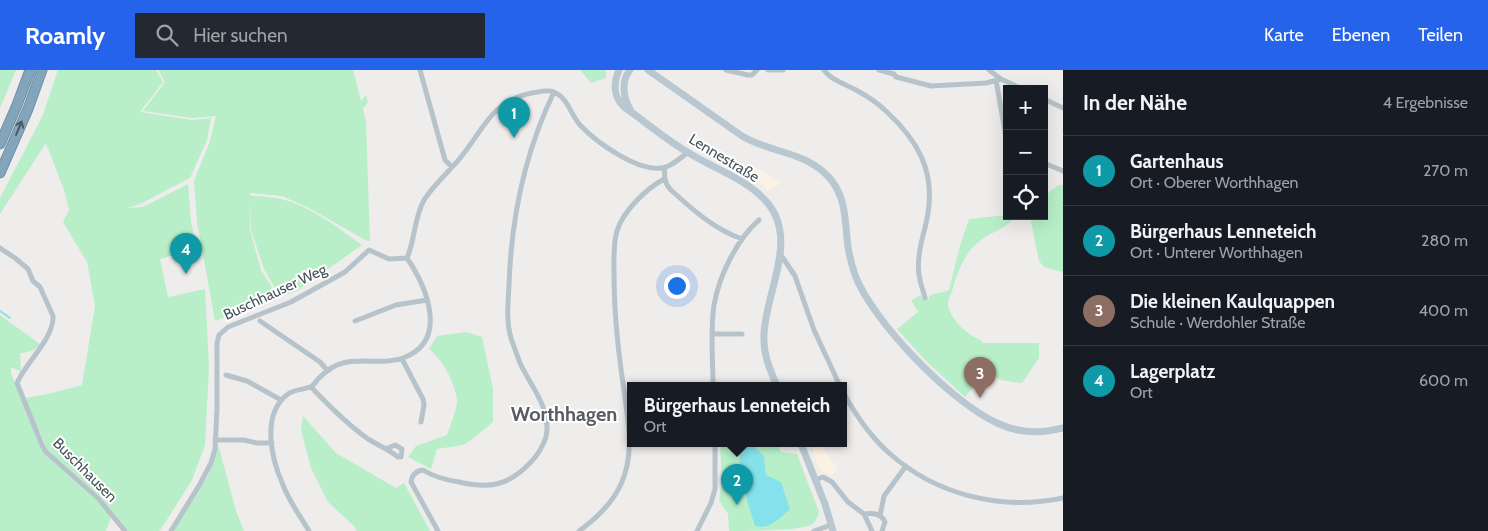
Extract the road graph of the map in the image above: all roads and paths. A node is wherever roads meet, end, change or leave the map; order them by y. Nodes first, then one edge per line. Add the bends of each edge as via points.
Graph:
1 (30, 70) edge
2 (42, 70) edge
3 (420, 70) edge
4 (612, 70) edge
5 (619, 70) edge
6 (630, 70) edge
7 (648, 70) edge
8 (726, 70) edge
9 (757, 70) edge
10 (768, 70) edge
11 (783, 70) edge
12 (824, 70) edge
13 (879, 70) edge
14 (989, 70) edge
15 (999, 79) junction
16 (1013, 85) edge
17 (554, 92) junction
18 (616, 96) junction
19 (1048, 101) edge
20 (1063, 108) edge
21 (633, 113) junction
22 (1005, 130) edge
23 (0, 144) edge
24 (688, 152) junction
25 (1048, 164) edge
26 (452, 167) junction
27 (665, 167) junction
28 (1063, 171) edge
29 (0, 173) edge
30 (664, 179) junction
31 (758, 220) dead end
32 (742, 240) junction
33 (0, 248) edge
34 (781, 255) junction
35 (407, 258) junction
36 (925, 298) dead end
37 (427, 300) junction
38 (260, 321) dead end
39 (355, 321) dead end
40 (712, 334) junction
41 (742, 334) dead end
42 (402, 359) junction
43 (327, 370) junction
44 (226, 375) dead end
45 (713, 382) edge
46 (776, 382) edge
47 (838, 382) edge
48 (311, 387) junction
49 (847, 399) edge
50 (281, 400) junction
51 (627, 414) edge
52 (421, 422) dead end
53 (1063, 428) edge
54 (216, 440) junction
55 (272, 443) junction
56 (630, 447) edge
57 (715, 447) edge
58 (802, 447) edge
59 (386, 450) dead end
60 (906, 466) junction
61 (815, 480) junction
62 (1063, 498) edge
63 (864, 514) junction
64 (880, 516) junction
65 (832, 528) edge
66 (125, 531) edge
67 (171, 531) edge
68 (309, 531) edge
69 (438, 531) edge
70 (579, 531) edge
71 (698, 531) edge
72 (814, 531) edge
73 (872, 531) edge
74 (882, 531) edge

1 - 23 highway
29 -> 2 highway
3 - 26 street via 445,160
4 - 18 street
5 - 18 street
6 - 21 street via 624,91
7 - 53 street via 742,136 805,159 827,175 842,200 850,259 862,289 890,330 959,399 1006,427 1034,432
8 - 9 street via 752,75
10 - 11 street
12 - 36 street via 882,108 916,144 930,190 918,262
13 - 15 street via 931,86 986,83
14 - 15 street
15 - 16 street
15 - 22 street
17 - 26 street via 529,94 500,108 486,121
17 - 27 street via 563,98 580,125 619,156 636,164
17 - 69 street via 524,175 514,224 508,310 511,338 544,412 546,437 524,469 500,484 474,486 423,470 416,472 411,482
18 - 21 street, Lennestraße
19 - 20 street
21 - 24 street, Lennestraße
24 - 27 street
24 - 34 street, Lennestraße via 733,176 764,199 779,225
25 - 28 street
26 - 35 street via 423,202
27 - 30 street
30 - 32 street via 668,187 698,215
30 - 51 street via 641,196 616,232 615,314
31 - 32 street
32 - 40 street via 719,287
33 - 66 street, Buschhausen via 28,269 53,316 36,356 17,384 42,445 54,460 98,498
34 - 46 street, Lennestraße via 764,336 765,353
34 - 47 street via 795,276 814,330
35 - 37 street
35 - 54 street, Buschhauser Weg via 389,259 369,250 345,272 291,302 223,331 217,343
37 - 39 street via 396,305
37 - 42 street via 429,332 424,342
38 - 43 street, Buschhauser Weg
40 - 41 street
40 - 45 street
42 - 43 street via 343,363
42 - 52 street via 423,399
43 - 48 street
44 - 50 street via 247,381
48 - 50 street via 290,392
48 - 59 street via 344,420
49 - 60 street via 868,431
50 - 55 street via 271,421
54 - 55 street
54 - 67 street, Buschhauser Weg via 211,463
55 - 68 street via 283,486
56 - 70 street via 622,482 609,506
57 - 71 street via 715,489
58 - 61 street
60 - 62 street via 930,482 980,499 1026,503
60 - 64 street via 884,496
61 - 63 street via 828,479 848,502
61 - 65 street
63 - 64 street
63 - 73 street
64 - 74 street via 885,522
65 - 72 street

